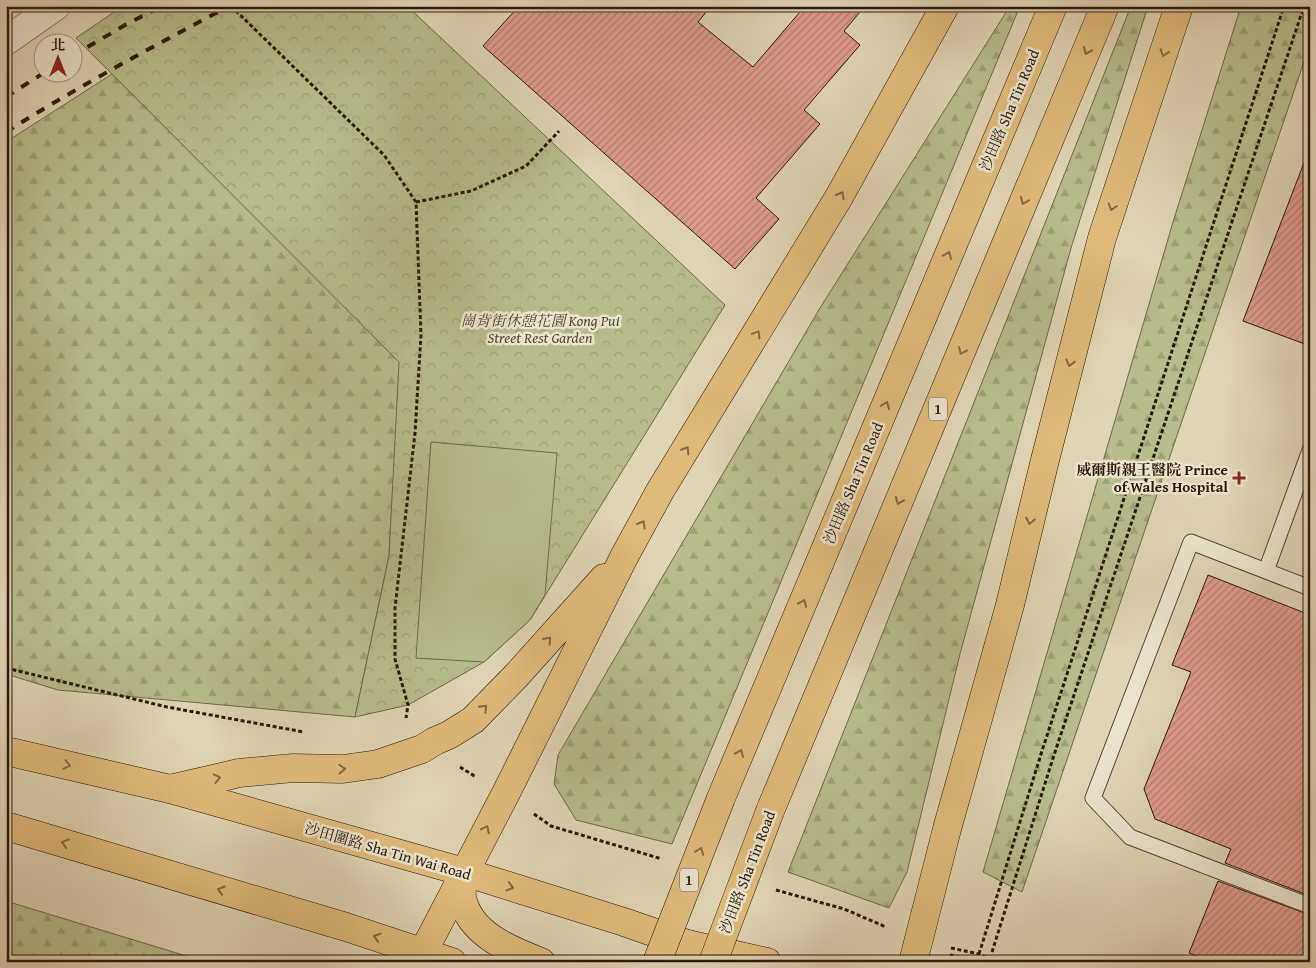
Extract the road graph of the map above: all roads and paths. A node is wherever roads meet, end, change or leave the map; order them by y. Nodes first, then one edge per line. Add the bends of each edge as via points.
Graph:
1 (56, 6) edge
2 (231, 6) edge
3 (945, 6) edge
4 (1052, 6) edge
5 (1106, 6) edge
6 (1179, 6) edge
7 (1284, 6) edge
8 (1304, 6) edge
9 (6, 40) edge
10 (559, 131) dead end
11 (416, 202) junction
12 (1310, 450) edge
13 (624, 557) junction
14 (1266, 571) junction
15 (1310, 588) edge
16 (6, 668) edge
17 (408, 725) dead end
18 (309, 732) dead end
19 (6, 751) edge
20 (454, 763) dead end
21 (477, 777) dead end
22 (170, 789) junction
23 (6, 826) edge
24 (464, 872) junction
25 (1310, 906) edge
26 (942, 947) dead end
27 (992, 952) dead end
28 (694, 953) edge
29 (945, 954) dead end
30 (978, 954) junction
31 (421, 957) edge
32 (971, 960) dead end
33 (452, 962) edge
34 (541, 962) edge
35 (657, 962) edge
36 (713, 962) edge
37 (767, 962) edge
38 (913, 962) edge
39 (996, 962) edge

1 - 9 street
2 - 11 path via 384,155
13 -> 3 main road via 660,491 840,197
35 -> 4 main road, 沙田路 Sha Tin Road / 1, bridge via 721,798
5 -> 36 main road, 沙田路 Sha Tin Road / 1, bridge via 770,812
6 -> 38 main road via 1102,238 1010,605
7 - 30 path
8 - 27 path via 1054,755
10 - 11 path via 526,166 471,192
11 - 17 path via 421,335 415,433 395,608 395,659 408,705
12 - 14 lane
22 -> 13 main road via 239,773 293,768 343,769 378,764 422,749 450,735 473,720
24 -> 13 main road
14 - 15 lane
14 - 25 lane via 1191,542 1094,798 1130,837
16 - 18 path via 167,707
19 -> 22 main road, 沙田圍路 Sha Tin Wai Road
20 - 21 path
22 - 24 main road, 沙田圍路 Sha Tin Wai Road
31 -> 23 main road
24 -> 28 main road, 沙田圍路 Sha Tin Wai Road via 624,922
24 - 31 main road
24 - 34 main road via 462,897 471,920 492,938
26 - 30 path
28 - 37 main road, 沙田圍路 Sha Tin Wai Road
29 - 32 path
30 - 39 path
31 - 33 main road

